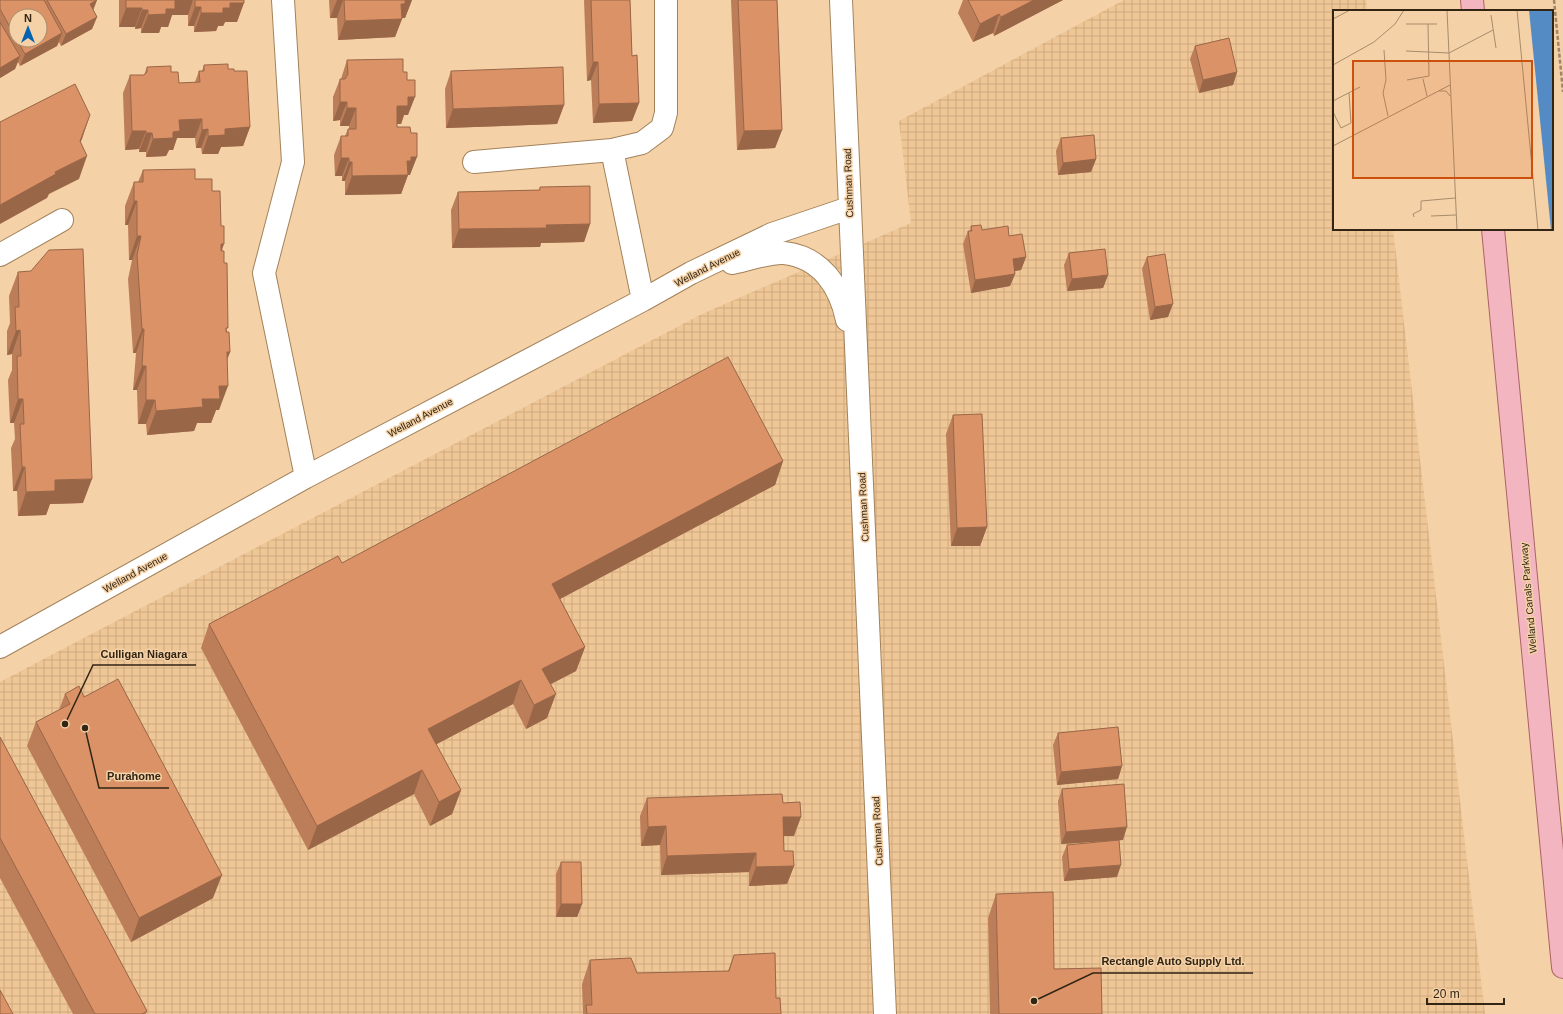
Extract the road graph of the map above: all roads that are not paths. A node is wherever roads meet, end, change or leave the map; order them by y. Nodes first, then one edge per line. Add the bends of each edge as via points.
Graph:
1 (283, 0) edge
2 (666, 0) edge
3 (842, 0) edge
4 (1472, 0) edge
5 (1473, 10) edge
6 (612, 150) junction
7 (474, 162) dead end
8 (849, 208) junction
9 (62, 220) dead end
10 (1493, 230) edge
11 (0, 255) edge
12 (691, 273) junction
13 (643, 300) junction
14 (856, 366) junction
15 (306, 477) junction
16 (0, 647) edge
17 (1563, 967) edge
18 (885, 1014) edge

1 - 15 street via 293,162 264,273
2 - 6 street via 666,113 662,128 642,143
3 - 8 street, Cushman Road
4 - 5 main road
6 - 7 street
6 - 13 street
8 - 12 street, Welland Avenue via 772,234
8 - 14 street, Cushman Road
9 - 11 street
10 - 17 main road, Welland Canals Parkway
12 - 13 street, Welland Avenue
12 - 14 street via 783,253 810,262 824,271 843,302
13 - 15 street, Welland Avenue
14 - 18 street, Cushman Road
15 - 16 street, Welland Avenue

